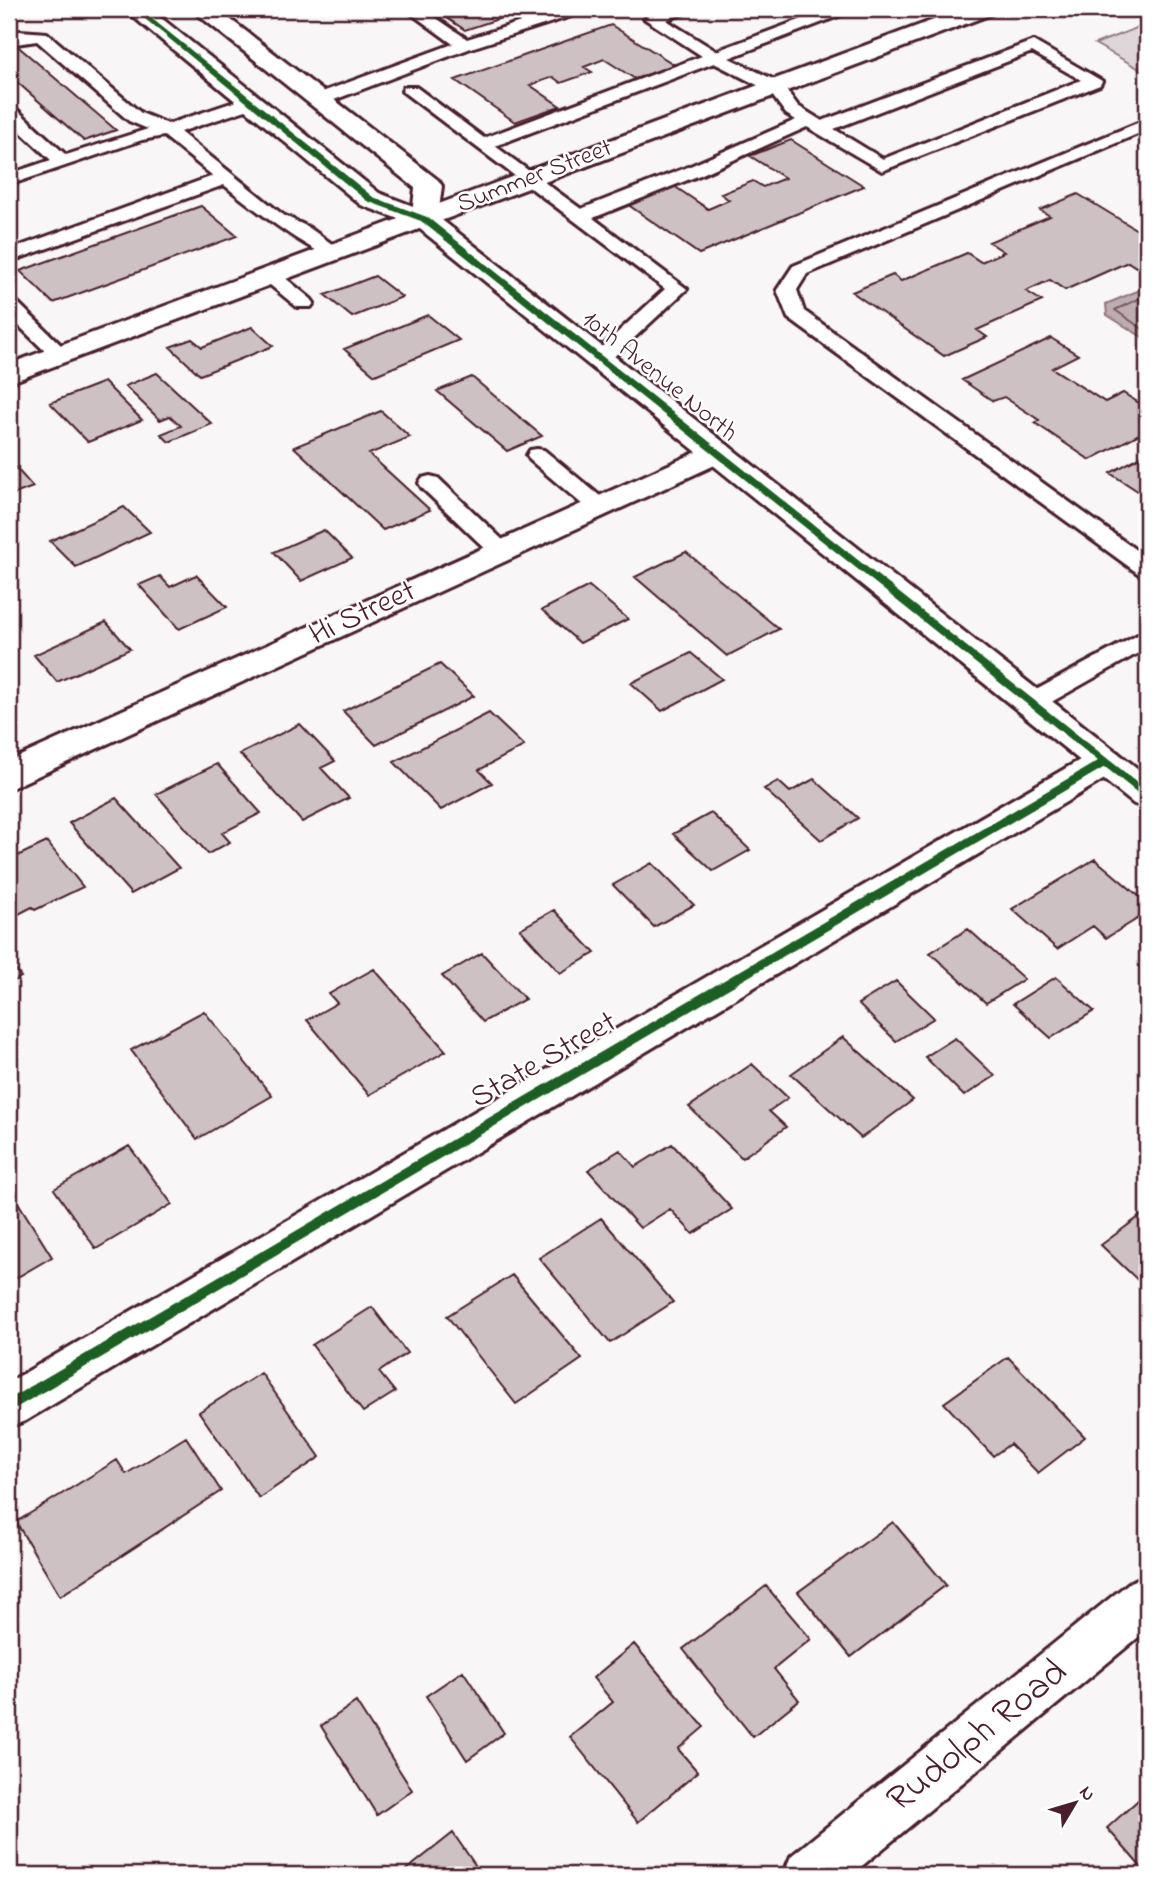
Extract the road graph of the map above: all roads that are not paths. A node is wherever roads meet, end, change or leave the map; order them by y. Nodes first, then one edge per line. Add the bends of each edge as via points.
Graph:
1 (136, 9) edge
2 (203, 9) edge
3 (413, 9) edge
4 (578, 9) edge
5 (681, 9) edge
6 (843, 9) edge
7 (984, 9) edge
8 (9, 40) edge
9 (465, 45) junction
10 (715, 57) junction
11 (775, 87) junction
12 (410, 91) dead end
13 (320, 99) junction
14 (249, 103) junction
15 (9, 112) edge
16 (815, 124) junction
17 (1147, 124) edge
18 (167, 130) junction
19 (481, 145) junction
20 (64, 162) junction
21 (228, 177) junction
22 (9, 180) edge
23 (527, 180) junction
24 (578, 217) junction
25 (424, 219) junction
26 (332, 253) junction
27 (9, 256) edge
28 (271, 276) junction
29 (304, 303) dead end
30 (9, 305) edge
31 (60, 355) junction
32 (600, 359) junction
33 (12, 368) edge
34 (717, 452) junction
35 (537, 455) dead end
36 (430, 483) dead end
37 (598, 506) junction
38 (502, 551) junction
39 (1147, 569) edge
40 (1147, 638) edge
41 (1031, 702) junction
42 (1105, 762) junction
43 (9, 776) edge
44 (1147, 795) edge
45 (9, 1406) edge
46 (1147, 1599) edge
47 (810, 1875) edge

1 - 14 street, 10th Avenue North
2 - 13 street
3 - 9 lane
4 - 9 lane
5 - 10 lane via 653,19
6 - 10 lane
7 - 11 street, Summer Street
8 - 18 lane via 41,36 135,117
9 - 13 lane
10 - 11 lane
10 - 19 lane
11 - 16 lane via 792,110
11 - 23 street, Summer Street
12 - 19 lane
13 - 25 street via 429,186
14 - 18 lane
14 - 25 street, 10th Avenue North via 370,200
15 - 20 lane
16 - 16 lane via 882,166 1094,81 1033,46
16 - 24 lane
17 - 39 lane via 800,270 787,290 795,314
18 - 20 lane
18 - 21 lane
19 - 23 lane
20 - 22 lane
21 - 26 lane via 277,219
21 - 27 lane
23 - 24 lane
23 - 25 street, Summer Street
24 - 32 lane via 677,289
25 - 26 street, Summer Street
25 - 32 street, 10th Avenue North
26 - 28 street, Summer Street
28 - 29 lane
28 - 31 street, Summer Street
30 - 31 lane
31 - 33 street, Summer Street
32 - 34 street, 10th Avenue North
34 - 37 street, Hi Street
34 - 41 street, 10th Avenue North
35 - 37 lane
36 - 38 lane
37 - 38 street, Hi Street
38 - 43 street, Hi Street
40 - 41 lane
41 - 42 street, 10th Avenue North
42 - 44 street, 10th Avenue North
42 - 45 street, State Street
46 - 47 street, Rudolph Road

